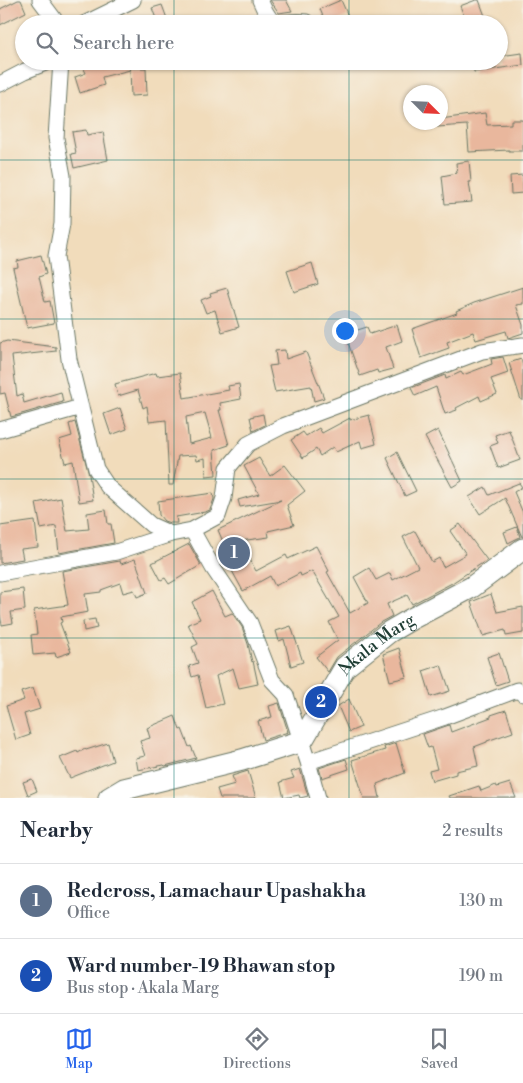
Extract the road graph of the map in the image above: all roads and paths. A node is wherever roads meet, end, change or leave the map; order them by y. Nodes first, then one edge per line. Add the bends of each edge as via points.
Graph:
1 (40, 0) edge
2 (133, 0) edge
3 (260, 0) edge
4 (51, 15) edge
5 (102, 15) edge
6 (266, 15) edge
7 (28, 70) edge
8 (61, 70) edge
9 (0, 84) edge
10 (523, 345) edge
11 (81, 407) junction
12 (0, 430) edge
13 (192, 530) junction
14 (170, 534) junction
15 (523, 550) edge
16 (0, 573) edge
17 (523, 694) edge
18 (302, 741) junction
19 (308, 762) junction
20 (109, 798) edge
21 (318, 798) edge

1 - 4 street
2 - 5 street
3 - 6 street
7 - 9 street
8 - 11 street via 56,138 63,176 62,224 56,256 69,360
10 - 13 street via 482,351 283,426 248,444 228,468 218,516
11 - 12 street
11 - 14 street via 96,469 108,487 152,525
13 - 14 street
13 - 18 street via 250,623 272,680 286,695
14 - 16 street via 116,552
15 - 18 main road, Akala Marg via 472,587 389,632 345,667
17 - 19 street via 517,690
18 - 19 street
18 - 20 main road via 242,760 124,789
19 - 21 street

